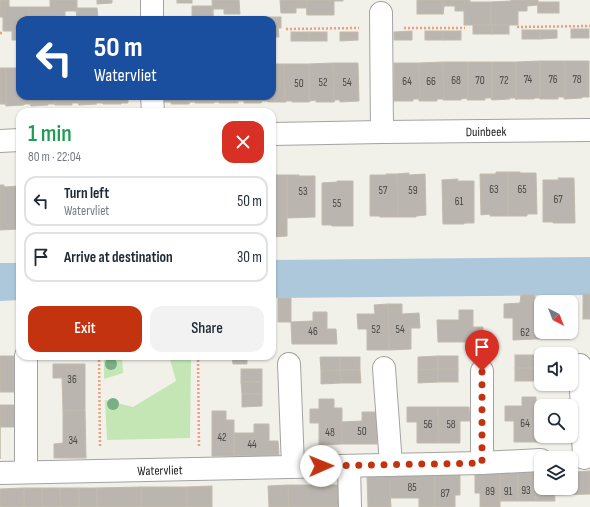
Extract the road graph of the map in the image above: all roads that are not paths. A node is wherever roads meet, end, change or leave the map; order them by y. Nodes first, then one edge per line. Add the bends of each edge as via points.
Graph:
1 (152, 0) edge
2 (381, 13) dead end
3 (152, 16) edge
4 (590, 130) edge
5 (382, 132) junction
6 (276, 134) edge
7 (0, 140) edge
8 (16, 140) edge
9 (26, 360) edge
10 (290, 364) dead end
11 (580, 365) dead end
12 (384, 368) dead end
13 (482, 371) dead end
14 (582, 459) edge
15 (534, 460) edge
16 (482, 463) junction
17 (391, 465) junction
18 (293, 466) junction
19 (349, 466) junction
20 (26, 472) junction
21 (0, 473) edge
22 (350, 507) edge

1 - 3 street
2 - 5 street
4 - 5 street, Duinbeek
5 - 6 street, Duinbeek
7 - 8 street
9 - 20 street
10 - 18 street
11 - 14 street
12 - 17 street
13 - 16 street
15 - 16 street, Watervliet
16 - 17 street, Watervliet
17 - 19 street, Watervliet
18 - 19 street, Watervliet
18 - 20 street, Watervliet
19 - 22 street
20 - 21 street, Watervliet

